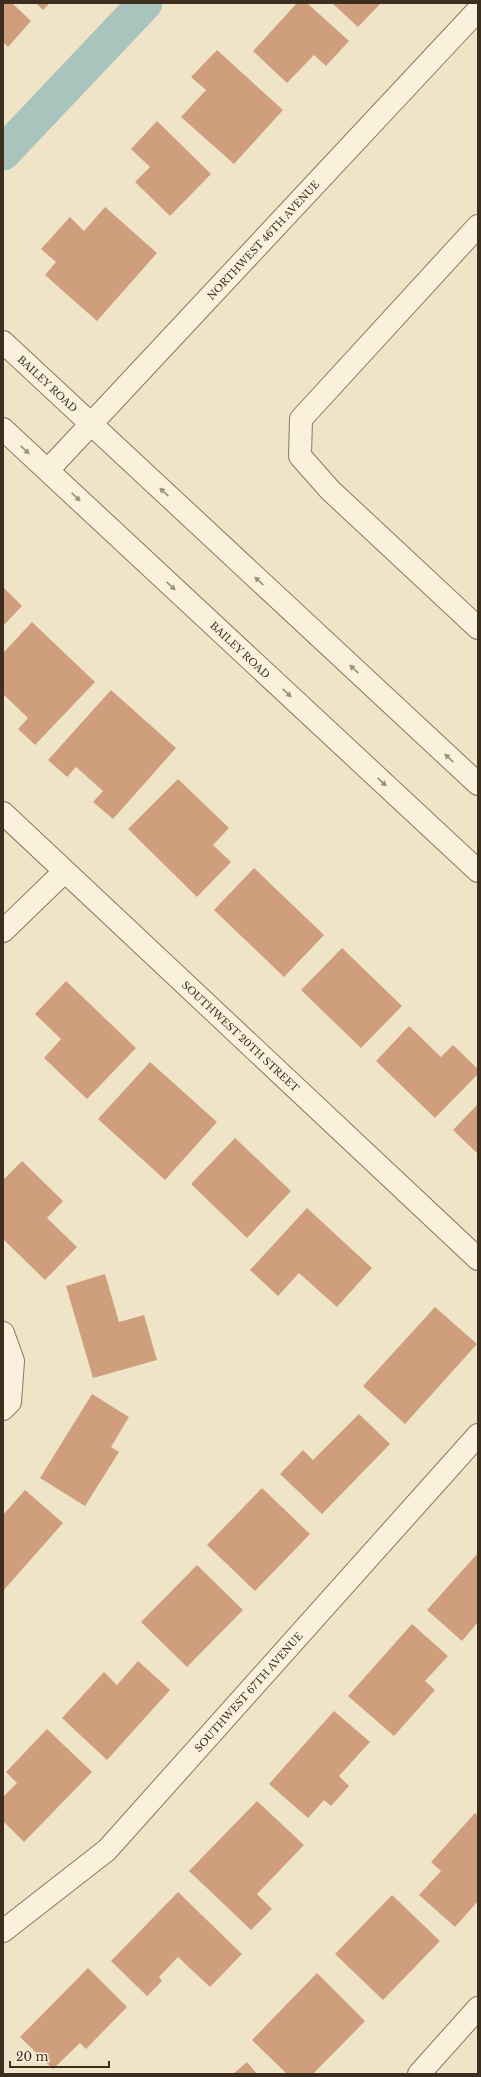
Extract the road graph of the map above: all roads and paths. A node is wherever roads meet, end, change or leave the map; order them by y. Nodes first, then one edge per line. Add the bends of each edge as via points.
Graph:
1 (478, 10) edge
2 (478, 226) edge
3 (3, 342) edge
4 (91, 424) junction
5 (3, 429) edge
6 (48, 470) junction
7 (478, 628) edge
8 (478, 784) edge
9 (3, 813) edge
10 (478, 871) edge
11 (64, 872) junction
12 (3, 931) edge
13 (478, 1259) edge
14 (3, 1333) edge
15 (3, 1409) edge
16 (478, 1435) edge
17 (3, 1931) edge
18 (478, 2008) edge
19 (419, 2074) edge

1 - 4 street, NORTHWEST 46TH AVENUE
2 - 7 street via 301,419 300,456 330,490
3 - 4 street, BAILEY ROAD
4 - 6 street, NORTHWEST 46TH AVENUE
8 -> 4 street, BAILEY ROAD
5 -> 6 street, BAILEY ROAD
6 -> 10 street, BAILEY ROAD
9 - 11 street, SOUTHWEST 20TH STREET
11 - 12 street
11 - 13 street, SOUTHWEST 20TH STREET
14 - 15 street via 13,1361 10,1402
16 - 17 street, SOUTHWEST 67TH AVENUE via 107,1850
18 - 19 street

